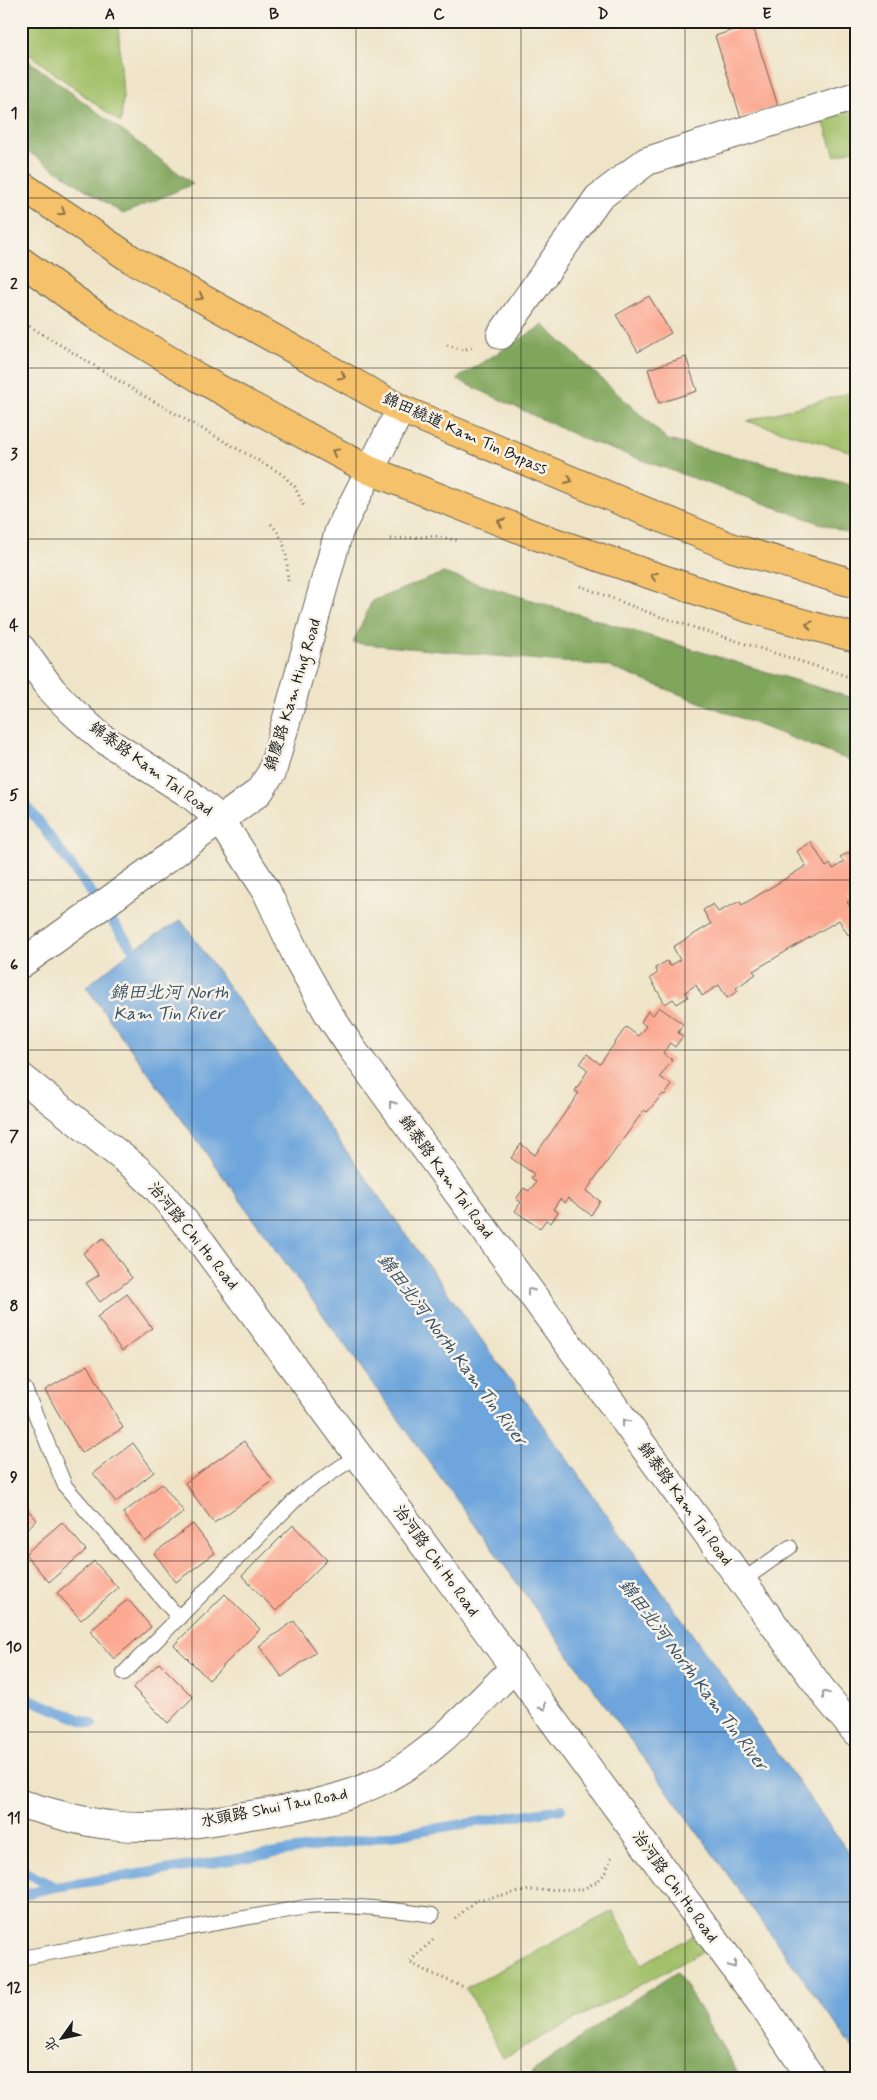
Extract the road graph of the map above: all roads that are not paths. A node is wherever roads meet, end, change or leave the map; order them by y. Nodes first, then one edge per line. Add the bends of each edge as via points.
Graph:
1 (856, 96) edge
2 (21, 185) edge
3 (21, 261) edge
4 (488, 339) road end
5 (401, 409) junction
6 (369, 470) junction
7 (856, 584) edge
8 (856, 638) edge
9 (21, 648) edge
10 (220, 819) junction
11 (21, 964) edge
12 (21, 1077) edge
13 (25, 1388) dead end
14 (358, 1455) junction
15 (790, 1547) dead end
16 (742, 1581) junction
17 (179, 1618) junction
18 (514, 1668) junction
19 (124, 1673) dead end
20 (856, 1732) edge
21 (21, 1804) edge
22 (432, 1915) dead end
23 (21, 1958) edge
24 (812, 2079) edge

1 - 4 street via 647,161 598,198
2 -> 5 main road, 錦田繞道 Kam Tin Bypass via 131,259
6 -> 3 main road via 199,378 102,318
5 - 6 street, 錦慶路 Kam Hing Road
5 -> 7 main road, 錦田繞道 Kam Tin Bypass via 734,548
8 -> 6 main road via 751,609 537,536
6 - 10 street, 錦慶路 Kam Hing Road via 340,531 272,772 259,792
9 - 10 street, 錦泰路 Kam Tai Road via 52,690 102,738 191,795
10 - 11 street, 錦慶路 Kam Hing Road
16 -> 10 street, 錦泰路 Kam Tai Road via 353,1050 299,961 266,890
12 - 14 street, 治河路 Chi Ho Road via 156,1187 202,1243
13 - 17 lane via 65,1486
14 - 17 lane via 302,1494
14 - 18 street, 治河路 Chi Ho Road
15 - 16 lane
20 -> 16 street, 錦泰路 Kam Tai Road
17 - 19 lane
18 - 21 street, 水頭路 Shui Tau Road via 426,1752 388,1777 349,1794 216,1821 152,1826 109,1825
18 -> 24 street, 治河路 Chi Ho Road via 766,2010
22 - 23 lane via 379,1907 306,1907

